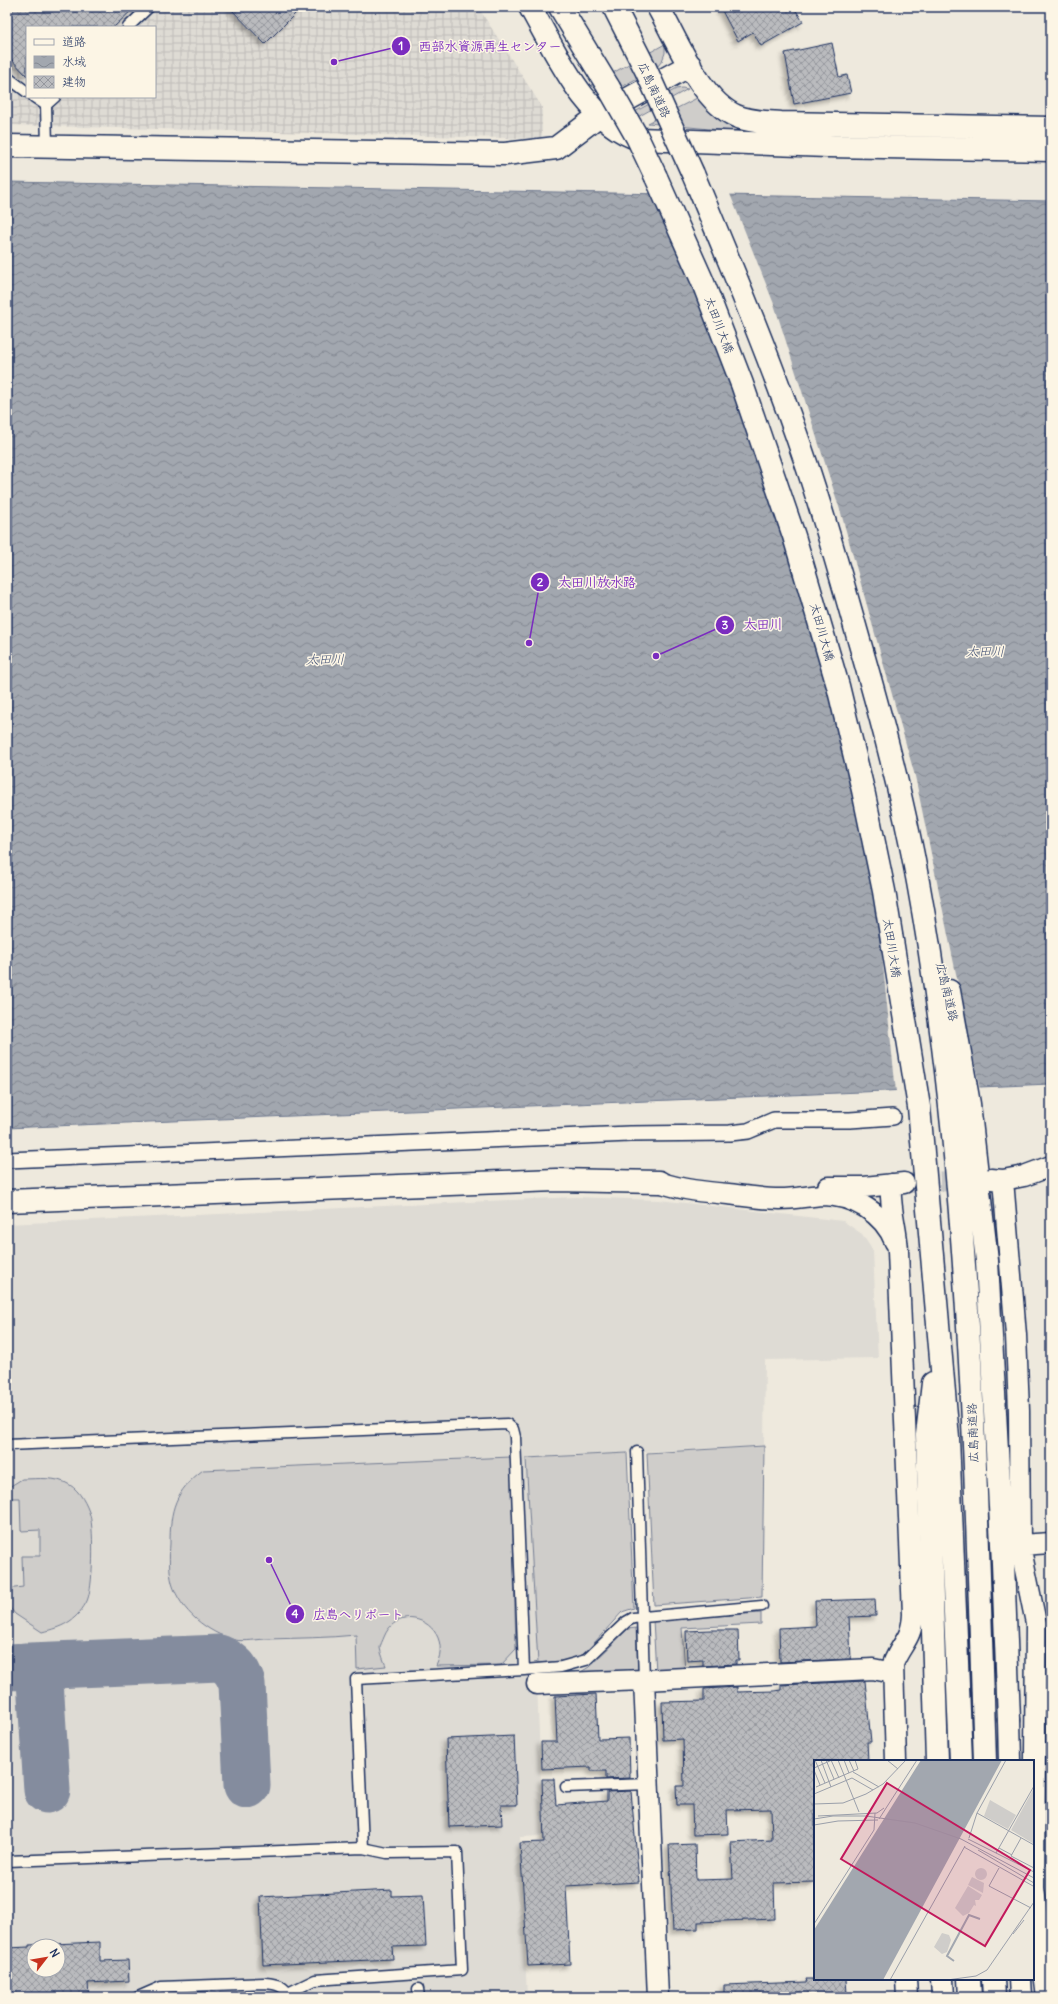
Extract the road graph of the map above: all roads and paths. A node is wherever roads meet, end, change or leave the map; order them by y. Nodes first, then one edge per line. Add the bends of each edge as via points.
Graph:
1 (149, 7) edge
2 (530, 7) edge
3 (560, 7) edge
4 (614, 7) edge
5 (658, 7) edge
6 (129, 26) edge
7 (690, 65) junction
8 (9, 80) edge
9 (26, 91) edge
10 (36, 98) edge
11 (54, 98) edge
12 (46, 105) junction
13 (600, 114) junction
14 (1051, 128) edge
15 (7, 146) edge
16 (47, 146) junction
17 (1051, 150) edge
18 (960, 1105) junction
19 (919, 1107) joint
20 (893, 1117) dead end
21 (7, 1160) edge
22 (1051, 1166) edge
23 (659, 1182) junction
24 (7, 1201) edge
25 (898, 1251) junction
26 (937, 1336) junction
27 (7, 1445) edge
28 (637, 1452) dead end
29 (1051, 1543) edge
30 (1020, 1544) junction
31 (762, 1606) dead end
32 (642, 1616) junction
33 (893, 1673) junction
34 (530, 1677) junction
35 (644, 1680) junction
36 (1008, 1720) junction
37 (1035, 1744) junction
38 (896, 1760) edge
39 (937, 1760) edge
40 (961, 1760) edge
41 (985, 1760) edge
42 (1010, 1760) edge
43 (648, 1784) junction
44 (566, 1787) dead end
45 (363, 1848) junction
46 (7, 1861) edge
47 (906, 1980) edge
48 (942, 1980) edge
49 (969, 1980) edge
50 (993, 1980) edge
51 (1020, 1980) edge
52 (289, 1995) edge
53 (138, 1997) edge
54 (658, 1997) edge
55 (907, 1997) edge
56 (943, 1997) edge
57 (970, 1997) edge
58 (994, 1997) edge
59 (1021, 1997) edge
60 (1047, 1997) edge

1 - 6 lane
2 - 13 main road via 580,93
3 - 19 main road, 太田川大橋, bridge via 637,137 702,280 742,384 794,536 838,686 863,790 884,891
4 - 18 main road, 広島南道路, bridge via 693,174 760,337 806,462 830,538 872,686 918,881 949,993
5 - 7 main road
7 - 13 main road
7 - 14 main road via 703,88 718,106 750,120 781,123
8 - 9 lane
10 - 12 lane
11 - 12 lane
12 - 16 lane
13 - 16 main road via 556,148 504,154
13 - 17 main road via 626,135 639,139
15 - 16 main road
18 - 36 main road via 980,1186 1003,1563
18 - 41 main road, 広島南道路 via 961,1221 969,1338
19 - 26 main road, 広島南道路
20 - 21 street via 774,1120 748,1131 722,1133 630,1134
22 - 30 street via 1024,1176 997,1180 1016,1342
23 - 24 main road via 556,1180
23 - 25 street via 678,1189 762,1198 788,1199 822,1195 841,1197 860,1205 880,1219 891,1233
23 - 25 street via 680,1180 738,1185 822,1187 897,1184 890,1202 895,1217
25 - 33 street via 913,1620 909,1638 893,1664
26 - 39 main road via 927,1435
26 - 40 main road, 広島南道路 via 948,1438
27 - 34 lane via 507,1424 513,1429 515,1437
28 - 32 lane
29 - 30 street
30 - 37 street via 1036,1622
31 - 32 lane
32 - 34 lane via 626,1622 586,1660
32 - 35 lane
33 - 35 street via 873,1669
33 - 38 street
34 - 35 street
34 - 45 lane via 356,1679
35 - 43 street
36 - 37 street via 1016,1734 1023,1740
36 - 42 main road
37 - 60 street via 1034,1888
43 - 44 lane
43 - 54 street
45 - 46 lane
45 - 52 lane via 387,1853 457,1852 462,1970 315,1980
47 - 55 street
48 - 56 main road
49 - 57 main road
50 - 58 main road
51 - 59 main road
52 - 53 lane via 277,1984 265,1983 161,1987

